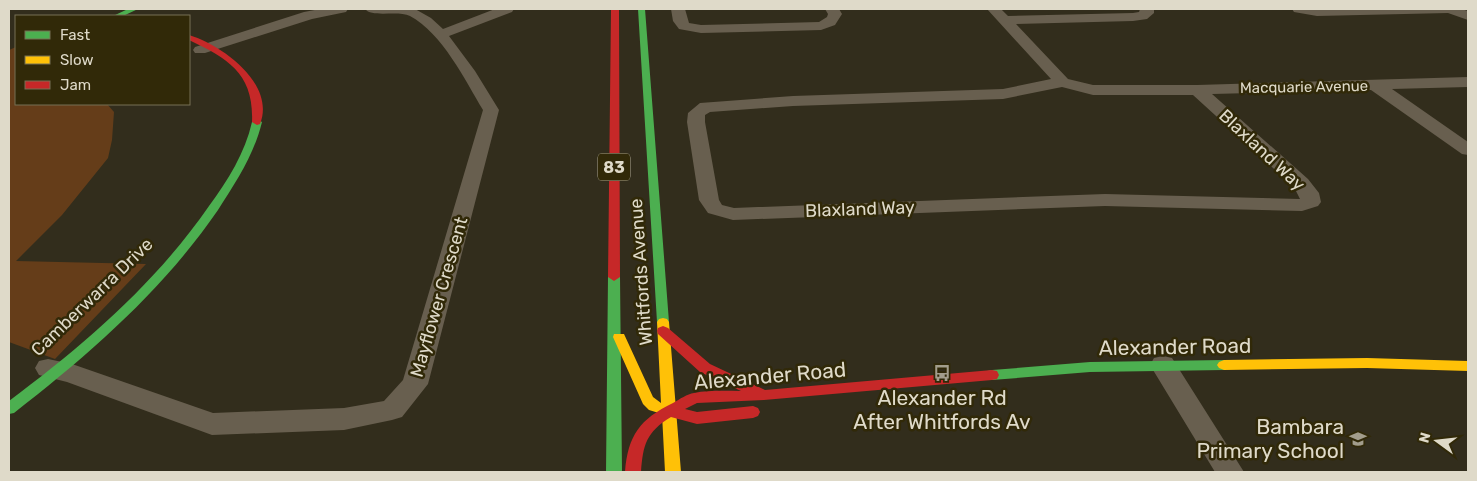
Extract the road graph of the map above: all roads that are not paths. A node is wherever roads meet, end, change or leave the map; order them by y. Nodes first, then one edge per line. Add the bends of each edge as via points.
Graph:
1 (134, 9) edge
2 (145, 9) edge
3 (341, 9) edge
4 (372, 9) edge
5 (507, 9) edge
6 (615, 9) edge
7 (641, 9) edge
8 (678, 9) edge
9 (832, 9) edge
10 (1147, 9) edge
11 (1299, 9) edge
12 (1450, 9) edge
13 (999, 14) edge
14 (119, 15) edge
15 (131, 15) edge
16 (1468, 16) edge
17 (440, 35) junction
18 (190, 38) edge
19 (200, 47) edge
20 (230, 76) dead end
21 (1062, 82) junction
22 (1468, 82) edge
23 (1375, 86) junction
24 (1197, 90) junction
25 (1468, 150) edge
26 (224, 171) dead end
27 (209, 193) dead end
28 (182, 231) dead end
29 (134, 286) dead end
30 (615, 325) junction
31 (663, 331) junction
32 (80, 337) dead end
33 (1468, 366) edge
34 (46, 372) junction
35 (1170, 377) junction
36 (1004, 386) dead end
37 (978, 388) dead end
38 (764, 395) junction
39 (9, 410) edge
40 (769, 410) dead end
41 (669, 411) junction
42 (614, 472) edge
43 (633, 472) edge
44 (673, 472) edge
45 (1230, 472) edge

1 - 14 main road
2 - 15 main road
3 - 19 street via 309,15
4 - 17 street, Mayflower Crescent via 413,12
5 - 17 street
6 - 30 main road, Whitfords Avenue / 83
7 - 31 main road, Whitfords Avenue / 83
8 - 9 street via 684,26 701,29 820,26 834,19
10 - 13 street via 1147,13 1134,17
11 - 12 street via 1317,12
12 - 16 street
13 - 21 street
17 - 34 street, Mayflower Crescent via 492,110 415,384 392,410 344,419 212,424
18 - 19 main road, Camberwarra Drive
19 - 20 main road, Camberwarra Drive
19 - 34 main road, Camberwarra Drive via 223,53 246,76 257,99 257,121 249,150 222,196 177,260 151,289 112,327
21 - 24 street, Macquarie Avenue via 1112,92
21 - 24 street, Blaxland Way via 1003,94 706,106 696,113 696,122 709,200 715,209 732,214 1105,200 1302,205 1311,202 1301,183
22 - 23 street, Macquarie Avenue
23 - 24 street, Macquarie Avenue
23 - 25 street
26 - 27 main road
28 - 29 main road, Camberwarra Drive
30 - 41 main road via 648,400 654,406
30 - 42 main road, Whitfords Avenue / 83
31 - 38 main road via 705,368
31 - 41 main road, Whitfords Avenue / 83
32 - 34 main road, Camberwarra Drive
33 - 35 main road, Alexander Road via 1368,363
34 - 39 main road, Camberwarra Drive
35 - 38 main road, Alexander Road via 1090,366
35 - 45 street
36 - 37 main road
38 - 41 main road, Alexander Road via 695,398
40 - 41 main road, Alexander Road via 697,418
41 - 43 main road via 644,427 636,445
41 - 44 main road, Whitfords Avenue / 83

